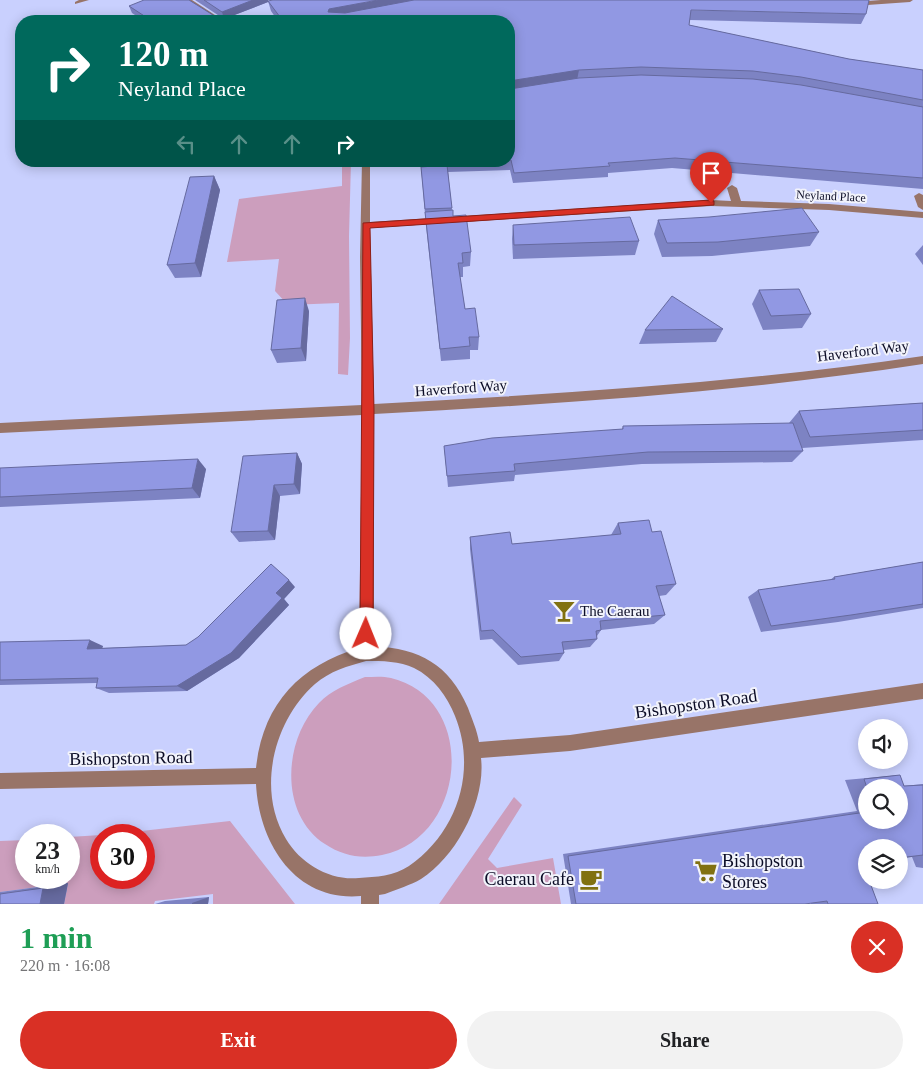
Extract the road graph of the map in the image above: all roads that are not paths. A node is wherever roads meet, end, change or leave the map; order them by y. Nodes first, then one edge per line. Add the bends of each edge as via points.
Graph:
1 (86, 0) edge
2 (187, 0) edge
3 (910, 0) edge
4 (76, 3) dead end
5 (845, 4) edge
6 (211, 15) edge
7 (366, 167) edge
8 (732, 188) dead end
9 (919, 196) dead end
10 (737, 204) junction
11 (923, 207) edge
12 (923, 215) edge
13 (366, 225) junction
14 (923, 360) edge
15 (368, 410) junction
16 (0, 428) edge
17 (366, 653) junction
18 (923, 691) edge
19 (474, 750) junction
20 (263, 776) junction
21 (0, 781) edge
22 (370, 897) edge

1 - 4 street
2 - 6 street
3 - 5 street
7 - 13 street
8 - 10 street
9 - 11 street
10 - 12 street, Neyland Place
10 - 13 street, Neyland Place
13 - 15 street
14 - 15 street, Haverford Way via 730,384
15 - 16 street, Haverford Way
15 - 17 street
17 - 19 street via 396,655 425,666 448,686 465,715
17 - 20 street via 329,666 308,680 285,706 269,739
18 - 19 street, Bishopston Road via 570,742
19 - 22 street via 472,787 459,824 436,856 405,879
20 - 21 street, Bishopston Road
20 - 22 street via 267,812 281,845 304,871 335,887

